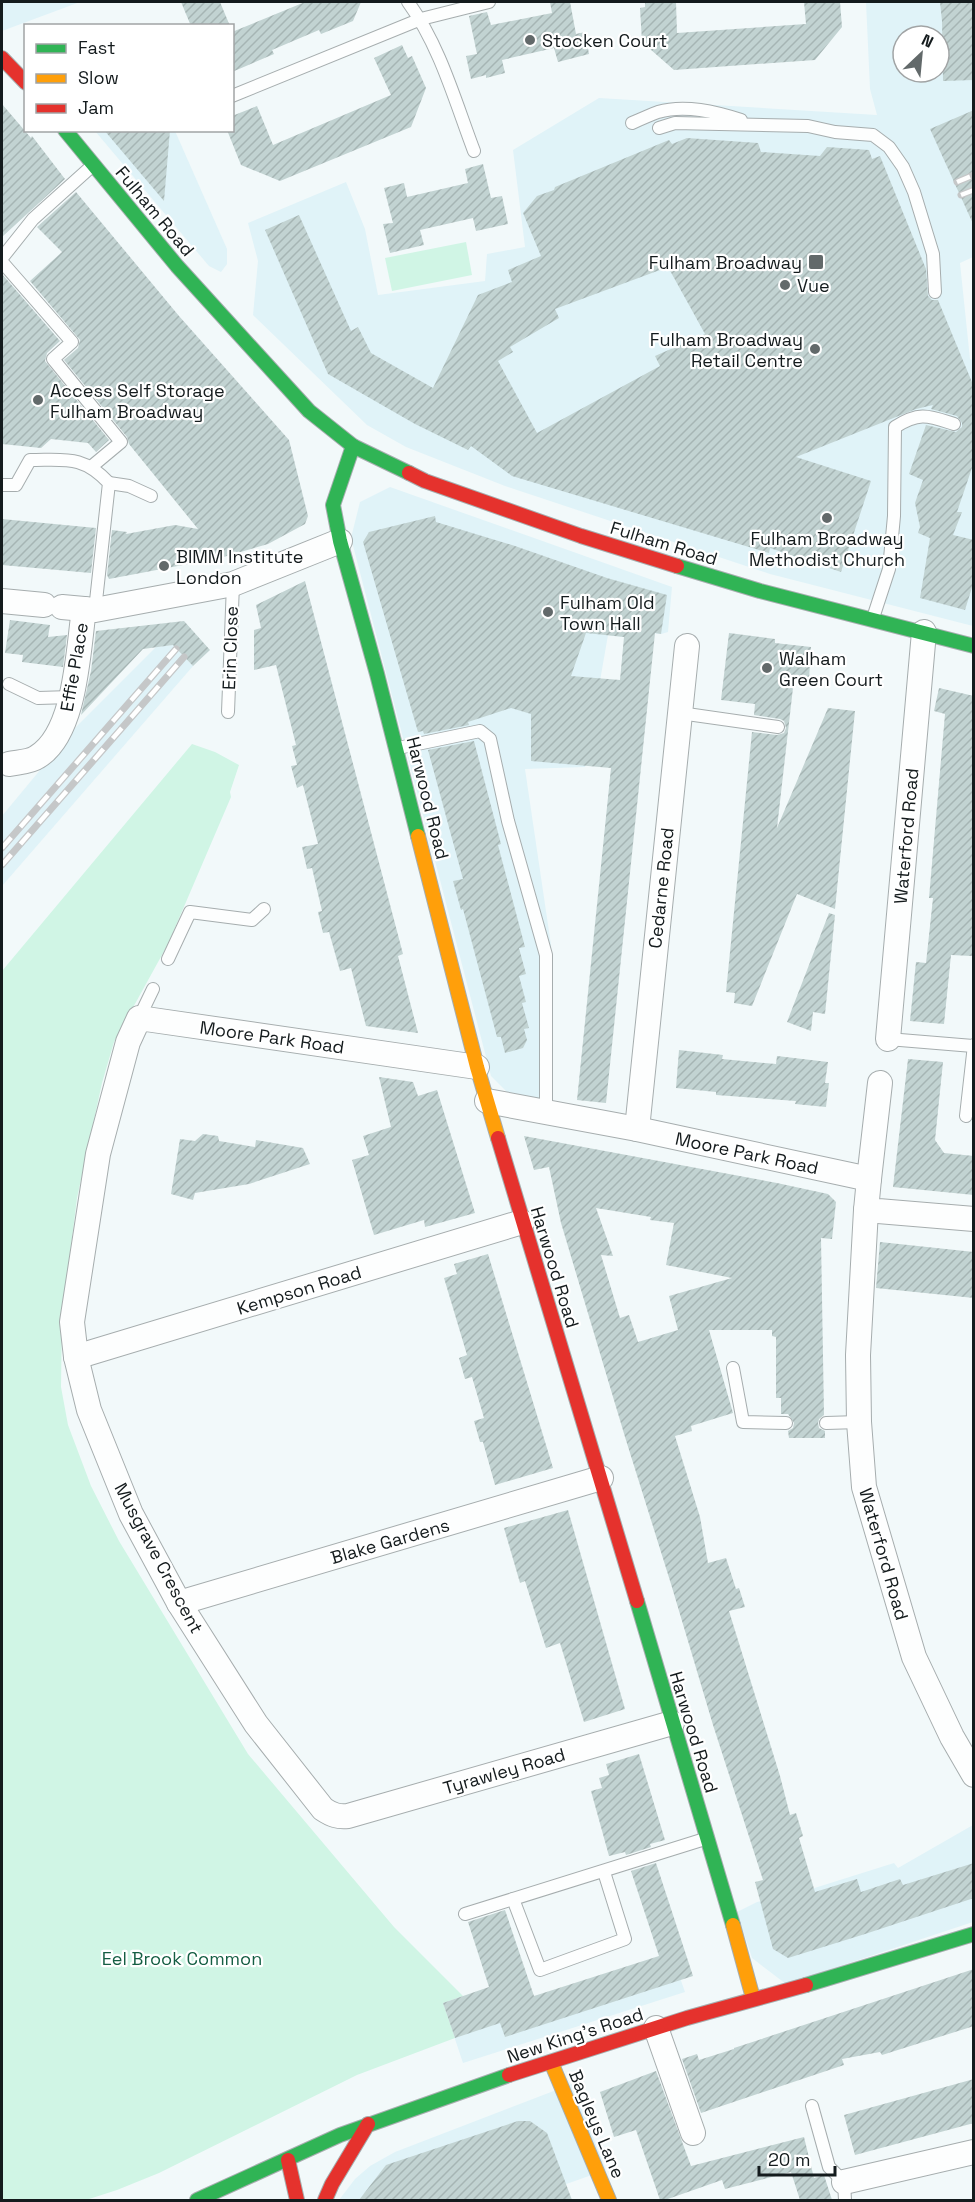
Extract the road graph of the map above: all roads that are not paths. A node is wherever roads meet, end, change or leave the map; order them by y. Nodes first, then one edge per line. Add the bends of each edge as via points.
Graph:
1 (408, 2) edge
2 (489, 2) edge
3 (421, 19) junction
4 (2, 58) edge
5 (24, 81) edge
6 (234, 95) edge
7 (632, 123) dead end
8 (754, 124) junction
9 (659, 128) dead end
10 (67, 132) edge
11 (474, 151) dead end
12 (93, 165) junction
13 (2, 258) edge
14 (2, 262) edge
15 (935, 291) dead end
16 (954, 424) dead end
17 (353, 446) junction
18 (91, 467) junction
19 (109, 483) junction
20 (2, 485) edge
21 (151, 496) dead end
22 (340, 541) junction
23 (233, 584) junction
24 (2, 601) edge
25 (71, 608) junction
26 (873, 619) junction
27 (924, 632) junction
28 (687, 646) dead end
29 (974, 646) edge
30 (9, 684) dead end
31 (71, 697) junction
32 (228, 712) dead end
33 (680, 713) junction
34 (778, 727) dead end
35 (397, 748) junction
36 (9, 764) dead end
37 (264, 909) dead end
38 (168, 959) dead end
39 (153, 989) dead end
40 (139, 1018) junction
41 (888, 1039) joint
42 (974, 1045) edge
43 (477, 1067) junction
44 (880, 1083) dead end
45 (487, 1101) junction
46 (546, 1112) junction
47 (966, 1116) dead end
48 (637, 1129) junction
49 (869, 1179) junction
50 (866, 1210) junction
51 (974, 1219) edge
52 (522, 1222) junction
53 (76, 1357) junction
54 (733, 1368) dead end
55 (859, 1422) junction
56 (786, 1423) dead end
57 (826, 1423) dead end
58 (601, 1478) junction
59 (179, 1603) junction
60 (672, 1723) junction
61 (974, 1775) edge
62 (335, 1816) joint
63 (708, 1838) junction
64 (604, 1872) junction
65 (513, 1899) junction
66 (465, 1914) dead end
67 (974, 1934) edge
68 (753, 1998) junction
69 (656, 2028) junction
70 (551, 2062) junction
71 (812, 2106) dead end
72 (368, 2124) junction
73 (693, 2133) dead end
74 (974, 2152) edge
75 (288, 2160) junction
76 (844, 2192) edge
77 (199, 2200) edge
78 (229, 2200) edge
79 (297, 2200) edge
80 (325, 2200) edge
81 (609, 2200) edge

1 - 3 lane
2 - 3 lane
3 - 6 lane
3 - 11 lane
4 - 5 main road
7 - 8 lane via 675,109 716,112
8 - 9 lane via 675,123
8 - 15 lane via 873,135 889,147 915,192 933,254
10 - 12 main road, Fulham Road
12 - 13 lane via 33,219
12 - 17 main road, Fulham Road via 303,405
14 - 18 lane via 72,342 53,359 121,442
16 - 26 lane via 929,416 897,422 889,569
17 - 22 main road via 333,505
17 - 26 main road, Fulham Road via 425,481 580,537 760,591
18 - 19 lane
18 - 20 lane via 82,462 30,460 16,485
19 - 21 lane via 129,486
19 - 25 lane
22 - 23 street
22 - 35 main road, Harwood Road
23 - 25 street
23 - 32 lane, Erin Close
24 - 25 street
25 - 31 street, Effie Place
26 - 27 main road, Fulham Road
27 - 29 main road, Fulham Road
27 - 41 street, Waterford Road
28 - 33 street, Cedarne Road
30 - 31 lane via 38,698
31 - 36 street, Effie Place via 62,729 51,744 36,758
33 - 34 lane
33 - 48 street, Cedarne Road
35 - 43 main road, Harwood Road
35 - 46 lane via 480,731 490,739 508,821 546,955
37 - 38 lane via 252,920 190,912
39 - 40 lane
40 - 43 street, Moore Park Road
40 - 53 street, Musgrave Crescent via 128,1042 98,1154 72,1322
41 - 42 lane
42 - 47 lane
43 - 45 main road, Harwood Road
44 - 49 street
45 - 46 street, Moore Park Road
45 - 52 main road, Harwood Road
46 - 48 street, Moore Park Road
48 - 49 street, Moore Park Road
49 - 50 street
50 - 51 street
50 - 55 street, Waterford Road via 858,1355
52 - 53 street, Kempson Road
52 - 58 main road, Harwood Road
53 - 59 street, Musgrave Crescent via 89,1410 132,1514
54 - 56 lane via 743,1422
55 - 57 lane
55 - 61 street, Waterford Road via 864,1487 914,1658
58 - 59 street, Blake Gardens
58 - 60 main road, Harwood Road
59 - 62 street, Musgrave Crescent via 256,1724 323,1809
60 - 62 street, Tyrawley Road via 348,1816
60 - 63 main road, Harwood Road
63 - 64 lane
63 - 68 main road, Harwood Road
64 - 65 lane
64 - 65 lane via 625,1939 540,1970
65 - 66 lane
67 - 68 main road, New King's Road
68 - 69 main road, New King's Road
69 - 70 main road, New King's Road
69 - 73 street
70 - 72 main road, New King's Road
70 - 81 main road, Bagleys Lane
71 - 76 lane via 829,2167
72 - 75 main road, New King's Road
72 - 80 main road
74 - 76 street
75 - 77 main road, New King's Road
75 - 79 main road
77 - 78 main road

